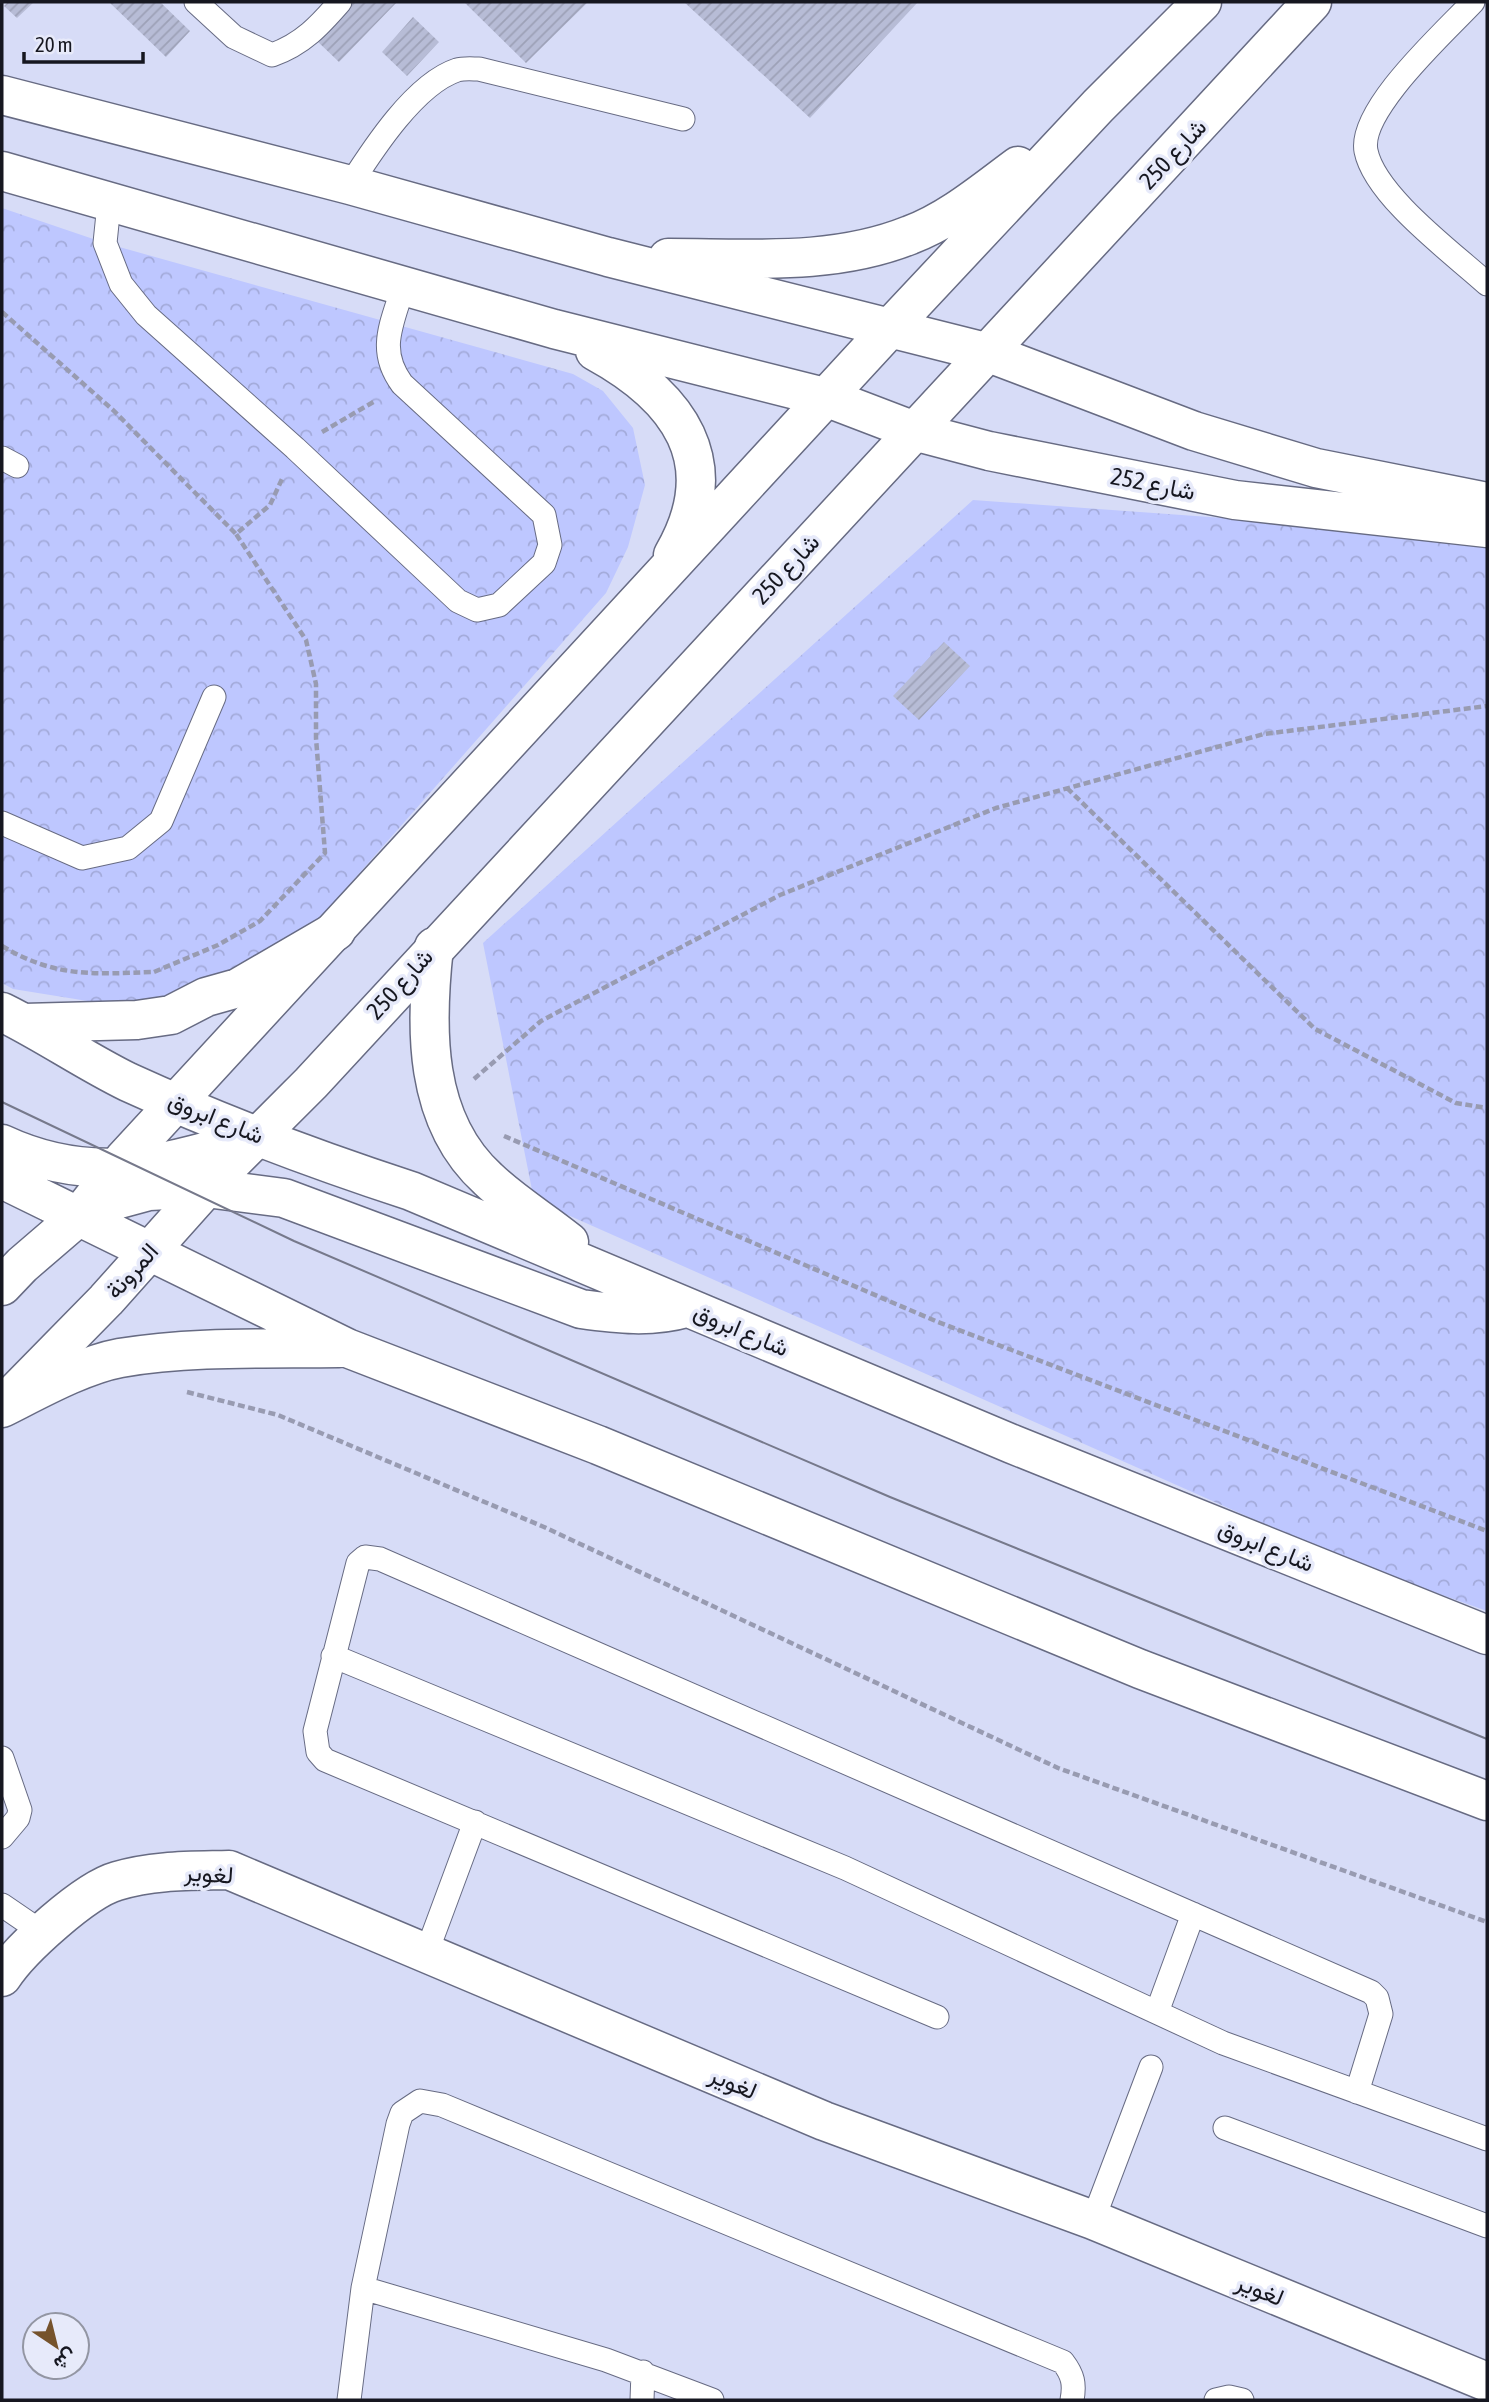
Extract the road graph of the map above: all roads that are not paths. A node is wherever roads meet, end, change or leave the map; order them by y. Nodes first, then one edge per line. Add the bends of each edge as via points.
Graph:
1 (196, 2) edge
2 (341, 2) edge
3 (1202, 2) edge
4 (1312, 2) edge
5 (1473, 2) edge
6 (2, 95) edge
7 (1098, 106) junction
8 (683, 119) dead end
9 (2, 171) edge
10 (350, 185) junction
11 (109, 204) junction
12 (608, 257) junction
13 (1487, 284) edge
14 (403, 287) junction
15 (554, 329) junction
16 (889, 329) junction
17 (989, 354) junction
18 (828, 398) junction
19 (916, 432) junction
20 (1487, 502) edge
21 (1487, 528) edge
22 (639, 603) junction
23 (214, 697) dead end
24 (2, 823) edge
25 (336, 931) junction
26 (434, 947) junction
27 (13, 1018) edge
28 (177, 1102) junction
29 (260, 1135) junction
30 (2, 1144) edge
31 (117, 1169) junction
32 (2, 1179) edge
33 (206, 1188) junction
34 (79, 1216) junction
35 (151, 1250) junction
36 (598, 1270) junction
37 (2, 1286) edge
38 (688, 1308) junction
39 (347, 1348) junction
40 (2, 1407) edge
41 (1487, 1635) edge
42 (333, 1656) junction
43 (2, 1758) edge
44 (1487, 1801) edge
45 (475, 1822) junction
46 (2, 1837) edge
47 (2, 1905) edge
48 (1193, 1914) junction
49 (43, 1933) junction
50 (426, 1954) junction
51 (2, 1977) edge
52 (1157, 2012) junction
53 (937, 2017) dead end
54 (1151, 2067) dead end
55 (1357, 2092) junction
56 (1225, 2128) dead end
57 (1487, 2139) edge
58 (1093, 2220) junction
59 (1487, 2226) edge
60 (363, 2288) junction
61 (643, 2372) junction
62 (1487, 2382) edge
63 (349, 2400) edge
64 (642, 2400) edge
65 (712, 2400) edge
66 (1072, 2400) edge
67 (1216, 2400) edge
68 (1242, 2400) edge

1 - 2 lane via 234,37 272,55 313,33
3 - 7 street
4 - 17 street, شارع 250
5 - 13 lane via 1390,90 1373,117 1365,148 1374,174 1392,197
6 - 10 street
7 - 12 street via 948,216 872,248 785,258
7 - 16 street
8 - 10 lane via 479,69 458,70 421,96 378,141
9 - 11 street
10 - 12 street
11 - 14 street
11 - 14 lane via 105,243 121,284 146,315 458,601 477,610 499,605 544,563 550,545 544,515 391,369 388,337
12 - 16 street
14 - 15 street
15 - 18 street, شارع 252
15 - 22 street via 628,369 658,394 688,439 695,494 688,523
16 - 17 street
16 - 18 street
17 - 19 street, شارع 250
17 - 20 street via 1194,431 1316,468
18 - 19 street, شارع 252
18 - 22 street
19 - 21 street, شارع 252 via 1057,467 1236,500
19 - 26 street, شارع 250
22 - 25 street
23 - 24 lane via 161,821 128,848 82,858
25 - 27 street via 239,988 171,1015 137,1020
25 - 28 street
26 - 29 street, شارع 250
26 - 36 street via 428,1032 441,1108 450,1130 486,1178 580,1250
27 - 28 street, شارع ابروق via 126,1081
28 - 29 street, شارع ابروق
28 - 31 street
29 - 31 street via 178,1160
29 - 33 street, المرونة
29 - 36 street, شارع ابروق via 310,1158 411,1191
30 - 31 street via 54,1161 97,1170
31 - 34 street
32 - 34 street
33 - 34 street via 149,1191
33 - 35 street, المرونة
33 - 38 street via 284,1198 581,1309 631,1315
34 - 35 street
34 - 37 street
35 - 39 street
35 - 40 street, المرونة
36 - 38 street, شارع ابروق
38 - 41 street, شارع ابروق
39 - 40 street via 118,1359
39 - 44 street via 598,1445 1140,1670
42 - 45 lane via 315,1731 318,1752 334,1765
42 - 48 lane via 358,1563 365,1557 380,1559
42 - 52 lane via 845,1868
43 - 46 lane via 20,1810
45 - 50 lane
45 - 53 lane
47 - 49 lane
48 - 52 lane
48 - 55 lane via 1377,1998 1381,2014
49 - 50 street, لغوير via 114,1882 160,1872 229,1870
49 - 51 street, لغوير via 13,1960
50 - 58 street, لغوير via 824,2122
52 - 55 lane via 1223,2043
54 - 58 lane
55 - 57 lane
56 - 59 lane
58 - 62 street, لغوير
60 - 61 lane
60 - 63 lane
60 - 66 lane via 398,2124 410,2105 431,2101 1063,2362 1075,2386
61 - 64 lane
61 - 65 lane
67 - 68 lane

